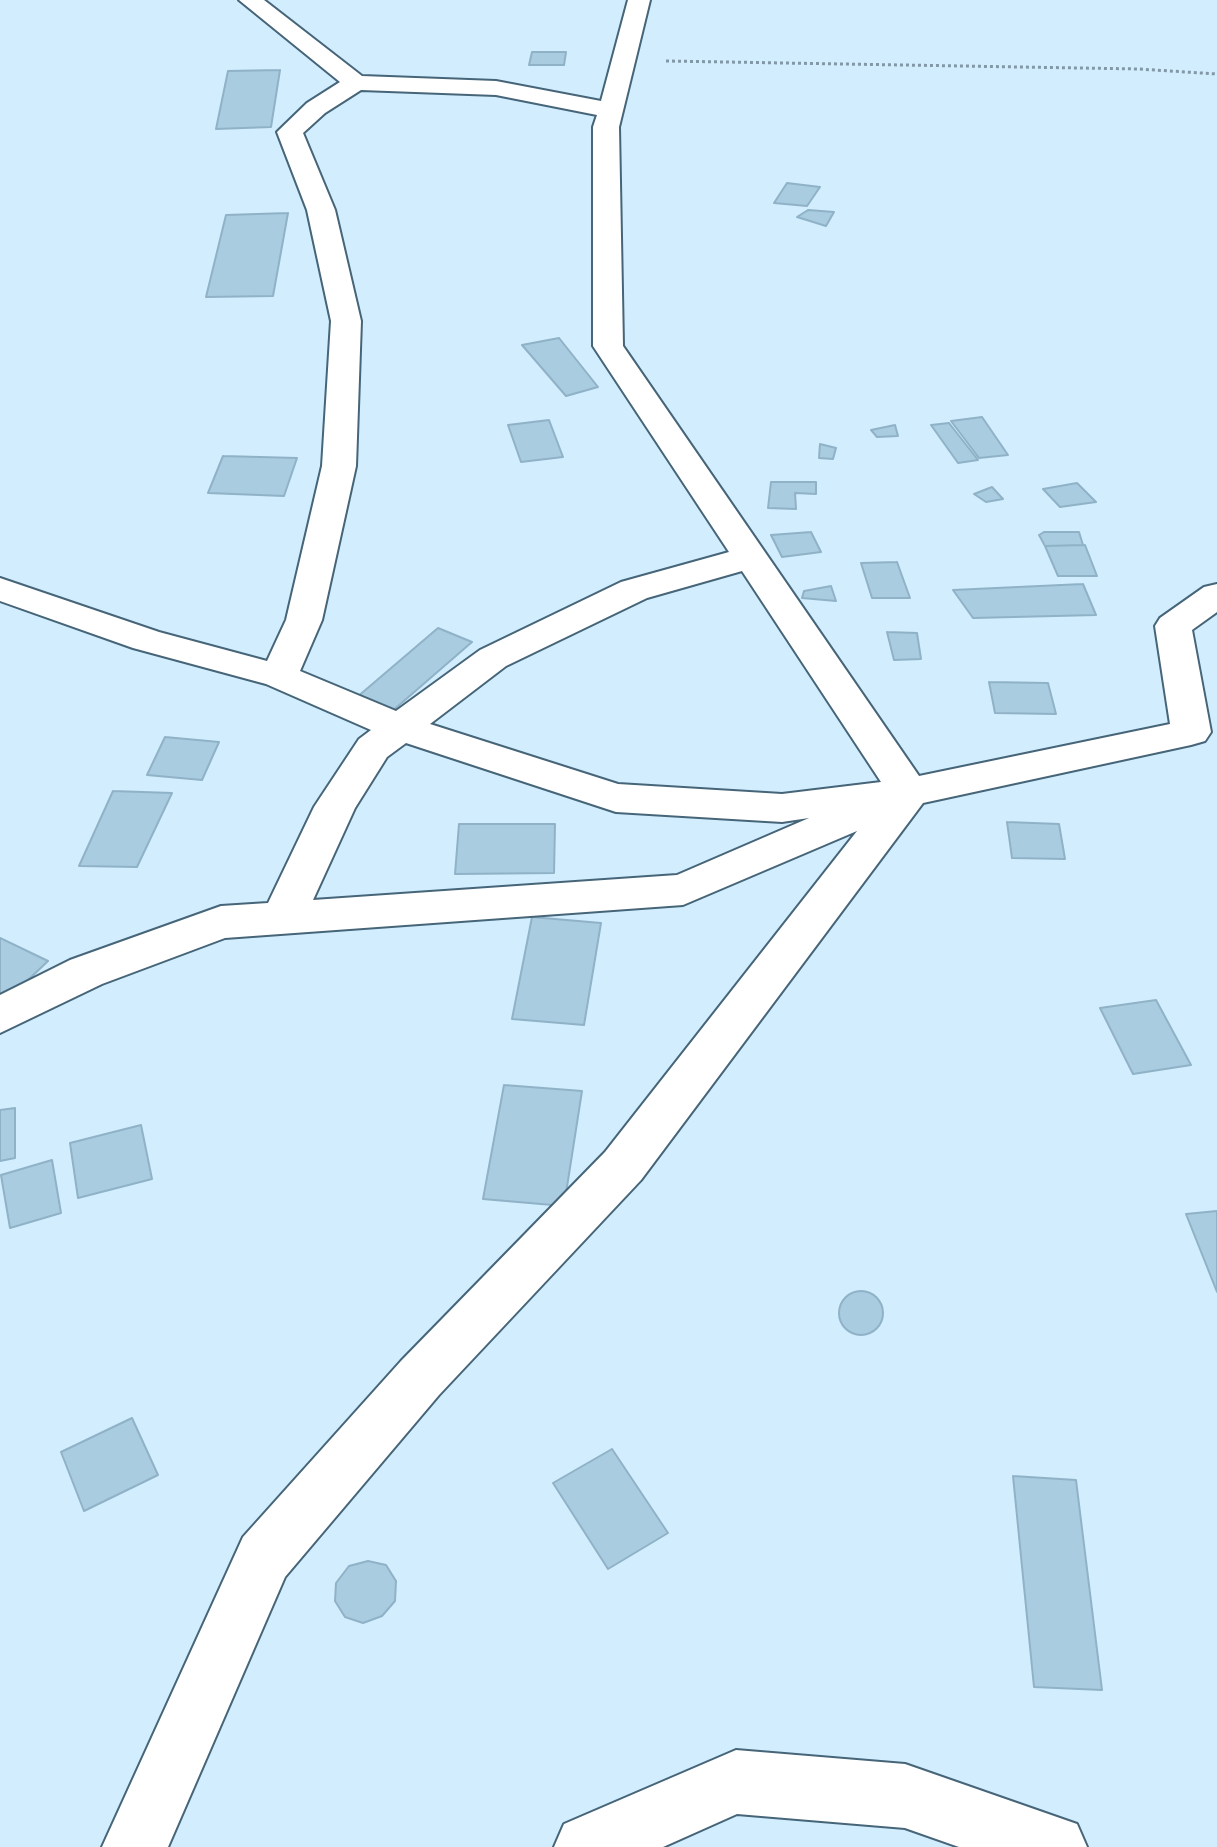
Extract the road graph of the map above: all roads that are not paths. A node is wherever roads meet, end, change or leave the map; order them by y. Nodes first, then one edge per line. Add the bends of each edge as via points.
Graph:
1 (250, 0) edge
2 (639, 0) edge
3 (356, 83) junction
4 (610, 110) junction
5 (751, 557) junction
6 (0, 589) edge
7 (1217, 595) edge
8 (279, 676) junction
9 (401, 728) junction
10 (909, 792) junction
11 (282, 919) junction
12 (0, 1016) edge
13 (135, 1847) edge
14 (587, 1847) edge
15 (1054, 1847) edge

1 - 3 street
2 - 4 street
3 - 4 street via 496,88
3 - 8 street via 290,132 321,210 346,321 339,466 304,620
4 - 5 street via 608,346
5 - 9 street via 634,590 493,658
5 - 10 street
6 - 8 street via 146,640
7 - 10 street via 1173,626 1191,732
8 - 9 street
9 - 10 street via 616,798 782,808
9 - 11 street via 373,748 335,807
10 - 11 street via 683,890
10 - 13 street via 623,1166 420,1378 264,1557
11 - 12 street via 221,922 86,972
14 - 15 street via 736,1782 905,1796

